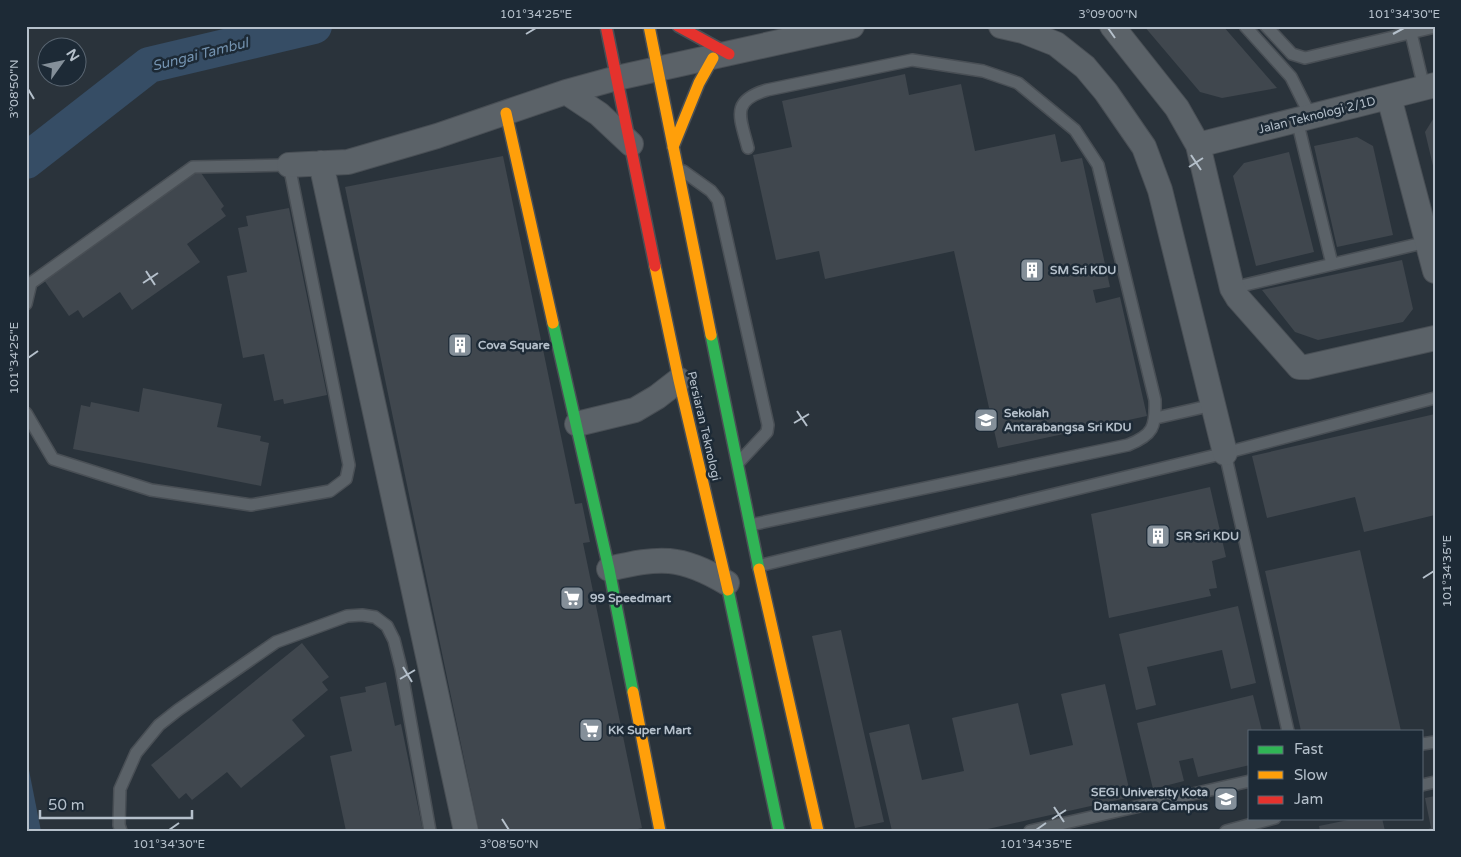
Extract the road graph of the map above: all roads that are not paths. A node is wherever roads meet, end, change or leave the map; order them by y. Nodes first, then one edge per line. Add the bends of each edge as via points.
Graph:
1 (606, 26) edge
2 (649, 26) edge
3 (678, 26) edge
4 (852, 26) edge
5 (1002, 26) edge
6 (1112, 26) edge
7 (1245, 26) edge
8 (1266, 26) edge
9 (1435, 28) edge
10 (1411, 33) junction
11 (721, 56) junction
12 (658, 69) junction
13 (617, 78) junction
14 (1429, 86) edge
15 (566, 92) junction
16 (1389, 97) junction
17 (506, 113) junction
18 (1304, 118) junction
19 (632, 144) junction
20 (1198, 145) junction
21 (673, 147) junction
22 (748, 148) dead end
23 (321, 163) junction
24 (289, 165) junction
25 (677, 167) junction
26 (1431, 240) edge
27 (1332, 264) junction
28 (1435, 271) edge
29 (1232, 288) junction
30 (26, 304) edge
31 (1435, 338) edge
32 (679, 380) junction
33 (1435, 398) edge
34 (1213, 405) junction
35 (26, 413) edge
36 (1156, 418) junction
37 (576, 424) junction
38 (1225, 453) junction
39 (737, 464) junction
40 (750, 525) junction
41 (758, 566) junction
42 (609, 569) junction
43 (727, 583) junction
44 (1288, 730) edge
45 (1248, 781) edge
46 (1267, 820) edge
47 (121, 831) edge
48 (430, 831) edge
49 (466, 831) edge
50 (660, 831) edge
51 (779, 831) edge
52 (818, 831) edge
53 (1030, 831) edge
54 (1226, 831) edge

1 - 13 street, Persiaran Teknologi
2 - 12 street, Persiaran Teknologi
3 - 11 street
4 - 11 street
5 - 34 street via 1056,44 1085,67 1144,147 1160,190
6 - 20 street via 1177,108
7 - 18 lane via 1291,77
8 - 10 lane via 1292,54 1305,58
9 - 10 lane
10 - 14 lane
11 - 12 street
11 - 21 street via 699,83
12 - 13 street
12 - 21 street, Persiaran Teknologi
13 - 15 street
13 - 19 street, Persiaran Teknologi
14 - 16 street, Jalan Teknologi 2/1D
15 - 17 street
15 - 19 street via 599,114
16 - 18 street, Jalan Teknologi 2/1D
16 - 26 street
17 - 23 street via 348,162
17 - 37 street
18 - 20 street, Jalan Teknologi 2/1D
18 - 27 lane
19 - 32 street, Persiaran Teknologi
20 - 29 street
21 - 25 street, Persiaran Teknologi
22 - 36 lane via 740,110 747,98 767,90 912,60 984,71 1018,83 1076,130 1098,165 1155,400
23 - 24 street
23 - 49 street
24 - 30 lane via 193,167 31,283
24 - 35 lane via 349,465 346,479 330,491 251,505 151,490 53,459
25 - 39 street, Persiaran Teknologi
25 - 39 lane via 711,191 718,200 768,425 767,432
26 - 27 lane
26 - 28 street
27 - 29 lane
29 - 31 street via 1299,367
32 - 37 street via 635,410
32 - 43 street, Persiaran Teknologi
33 - 38 lane
34 - 36 lane
34 - 38 street
36 - 40 lane via 1153,429 1142,440 1128,445
37 - 42 street
38 - 41 lane
38 - 44 lane
39 - 40 street, Persiaran Teknologi
40 - 41 street, Persiaran Teknologi
41 - 52 street, Persiaran Teknologi
42 - 43 street via 667,560 690,564
42 - 50 street
43 - 51 street, Persiaran Teknologi
45 - 53 lane
46 - 54 lane
47 - 48 lane via 120,788 136,752 159,725 276,642 347,616 362,614 375,617 387,626 394,640

